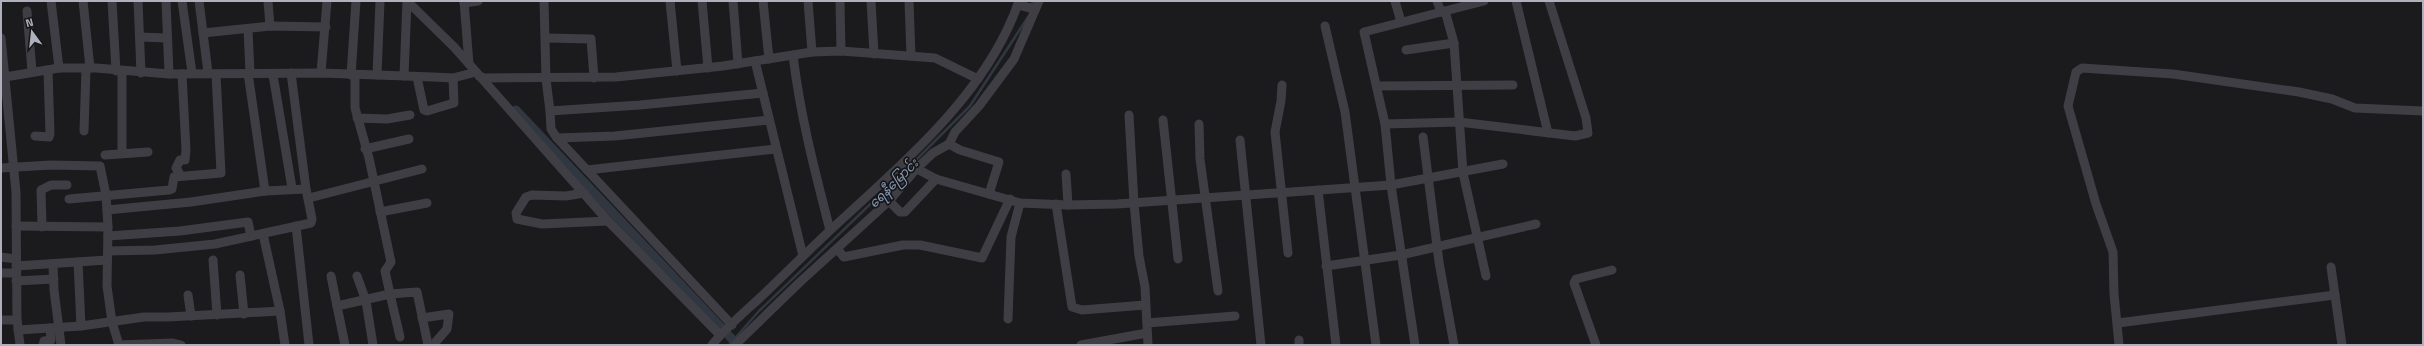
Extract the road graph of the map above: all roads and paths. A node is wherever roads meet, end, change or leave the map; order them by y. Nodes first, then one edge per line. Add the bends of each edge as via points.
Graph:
1 (51, 1) edge
2 (83, 1) edge
3 (112, 1) edge
4 (138, 1) edge
5 (166, 1) edge
6 (182, 1) edge
7 (199, 1) edge
8 (268, 1) edge
9 (327, 1) edge
10 (356, 1) edge
11 (380, 1) edge
12 (478, 1) edge
13 (544, 1) edge
14 (670, 1) edge
15 (702, 1) edge
16 (733, 1) edge
17 (763, 1) edge
18 (808, 1) edge
19 (840, 1) edge
20 (871, 1) edge
21 (909, 1) edge
22 (1395, 1) edge
23 (1437, 1) edge
24 (1480, 1) edge
25 (1516, 1) edge
26 (1549, 1) edge
27 (408, 2) edge
28 (464, 2) edge
29 (1019, 4) edge
30 (1037, 5) edge
31 (27, 11) dead end
32 (1443, 12) junction
33 (1401, 22) junction
34 (270, 26) junction
35 (326, 26) junction
36 (1325, 26) dead end
37 (248, 29) junction
38 (203, 33) junction
39 (140, 37) junction
40 (1, 38) edge
41 (167, 38) junction
42 (546, 38) junction
43 (1454, 43) junction
44 (1406, 50) dead end
45 (841, 51) junction
46 (812, 52) junction
47 (874, 54) junction
48 (793, 55) junction
49 (911, 56) junction
50 (769, 59) junction
51 (755, 61) junction
52 (469, 62) junction
53 (738, 64) junction
54 (58, 68) junction
55 (88, 68) junction
56 (708, 68) junction
57 (48, 70) junction
58 (32, 71) junction
59 (677, 71) junction
60 (119, 72) junction
61 (141, 73) junction
62 (192, 73) junction
63 (249, 73) junction
64 (292, 73) junction
65 (322, 73) junction
66 (168, 74) junction
67 (182, 74) junction
68 (212, 74) junction
69 (3, 75) edge
70 (273, 75) junction
71 (353, 75) junction
72 (377, 75) junction
73 (480, 75) junction
74 (404, 76) junction
75 (417, 77) junction
76 (453, 78) junction
77 (594, 78) junction
78 (546, 79) junction
79 (978, 79) junction
80 (1457, 84) junction
81 (1282, 85) dead end
82 (1513, 85) dead end
83 (1377, 86) junction
84 (762, 93) junction
85 (550, 111) junction
86 (2423, 111) edge
87 (410, 115) dead end
88 (1128, 115) dead end
89 (357, 118) junction
90 (769, 120) junction
91 (1163, 120) dead end
92 (1199, 124) dead end
93 (1385, 124) junction
94 (1460, 125) junction
95 (84, 131) dead end
96 (1548, 133) junction
97 (36, 136) dead end
98 (1423, 137) dead end
99 (557, 138) junction
100 (409, 139) dead end
101 (1240, 140) dead end
102 (949, 144) junction
103 (365, 149) junction
104 (776, 149) junction
105 (148, 152) dead end
106 (122, 153) junction
107 (105, 155) dead end
108 (1503, 164) dead end
109 (910, 166) junction
110 (12, 167) junction
111 (1, 168) edge
112 (422, 169) dead end
113 (587, 170) junction
114 (1463, 173) junction
115 (1066, 174) dead end
116 (181, 176) junction
117 (1428, 178) junction
118 (936, 179) junction
119 (373, 182) junction
120 (67, 185) dead end
121 (1391, 185) junction
122 (1354, 187) junction
123 (292, 188) junction
124 (306, 189) junction
125 (1318, 190) junction
126 (265, 191) junction
127 (1281, 192) junction
128 (584, 193) junction
129 (989, 194) junction
130 (106, 195) junction
131 (1245, 195) junction
132 (1207, 197) junction
133 (309, 198) junction
134 (69, 199) dead end
135 (1010, 199) junction
136 (1170, 200) junction
137 (889, 201) junction
138 (427, 203) dead end
139 (1026, 203) junction
140 (1134, 203) junction
141 (1056, 204) junction
142 (1068, 205) junction
143 (107, 210) junction
144 (380, 212) junction
145 (608, 221) junction
146 (1536, 224) dead end
147 (16, 226) junction
148 (296, 226) junction
149 (42, 227) junction
150 (830, 230) junction
151 (108, 232) junction
152 (263, 234) junction
153 (251, 236) junction
154 (1476, 238) junction
155 (1437, 247) junction
156 (837, 249) junction
157 (1288, 253) dead end
158 (108, 255) junction
159 (1401, 255) junction
160 (803, 256) junction
161 (1, 257) edge
162 (1178, 259) dead end
163 (213, 260) dead end
164 (1364, 261) junction
165 (78, 262) junction
166 (53, 264) junction
167 (1326, 266) junction
168 (2331, 267) dead end
169 (16, 270) junction
170 (1612, 270) dead end
171 (1, 273) edge
172 (240, 275) dead end
173 (331, 276) dead end
174 (357, 276) dead end
175 (1486, 276) dead end
176 (54, 280) junction
177 (1218, 291) dead end
178 (390, 294) junction
179 (188, 295) dead end
180 (2335, 295) junction
181 (366, 301) junction
182 (1145, 305) junction
183 (336, 306) junction
184 (280, 311) junction
185 (244, 314) junction
186 (217, 315) junction
187 (191, 316) junction
188 (1235, 316) dead end
189 (422, 318) junction
190 (1, 320) edge
191 (17, 320) junction
192 (1008, 320) dead end
193 (112, 322) junction
194 (1147, 323) junction
195 (2118, 323) junction
196 (732, 325) junction
197 (80, 326) junction
198 (50, 328) junction
199 (60, 328) junction
200 (18, 330) junction
201 (1147, 334) junction
202 (720, 335) junction
203 (400, 337) dead end
204 (20, 345) edge
205 (43, 345) edge
206 (61, 345) edge
207 (118, 345) edge
208 (182, 345) edge
209 (285, 345) edge
210 (309, 345) edge
211 (345, 345) edge
212 (373, 345) edge
213 (428, 345) edge
214 (433, 345) edge
215 (712, 345) edge
216 (735, 345) edge
217 (1081, 345) edge
218 (1148, 345) edge
219 (1261, 345) edge
220 (1336, 345) edge
221 (1376, 345) edge
222 (1415, 345) edge
223 (1454, 345) edge
224 (1596, 345) edge
225 (2119, 345) edge
226 (2342, 345) edge

1 - 54 street
2 - 55 street
3 - 60 street
4 - 39 street
5 - 41 street
6 - 62 street
7 - 38 street
8 - 34 street
9 - 35 street
10 - 71 street
11 - 72 street
12 - 28 street
13 - 42 street
14 - 59 street
15 - 56 street
16 - 53 street
17 - 50 street
18 - 46 street
19 - 45 street
20 - 47 street
21 - 49 street
22 - 33 street
23 - 32 street
24 - 32 street
25 - 96 street
26 - 96 street via 1589,130 1587,134 1575,136
27 - 52 street
27 - 74 street
28 - 52 street
29 - 30 street
29 - 79 street via 990,64
30 - 102 street via 1014,60 979,106 955,132
31 - 58 street
32 - 33 street
32 - 43 street
33 - 83 street via 1364,32
34 - 35 street
34 - 37 street
35 - 65 street
36 - 122 street via 1345,112
37 - 38 street
37 - 63 street
38 - 68 street
39 - 41 street
39 - 61 street
40 - 69 street
41 - 66 street
42 - 77 street via 592,39
42 - 78 street
43 - 44 street
43 - 80 street
45 - 46 street
45 - 47 street
46 - 48 street
47 - 49 street
48 - 50 street
48 - 150 street via 810,154
49 - 79 street via 935,58
50 - 51 street
51 - 53 street
51 - 84 street
52 - 73 street
53 - 56 street
54 - 55 street
54 - 57 street
55 - 60 street
55 - 95 street
56 - 59 street
57 - 58 street
57 - 97 street via 50,134 49,137
58 - 69 street
59 - 77 street
60 - 61 street
60 - 106 street
61 - 66 street
62 - 67 street
62 - 68 street
63 - 68 street
63 - 70 street
63 - 126 street
64 - 65 street
64 - 70 street
64 - 124 street
65 - 71 street
66 - 67 street
67 - 116 street via 186,150 185,160 180,160 176,168
68 - 116 street via 221,172
69 - 110 street
70 - 123 street
71 - 72 street
71 - 89 street
72 - 74 street
73 - 76 street
73 - 78 street
73 - 128 street
74 - 75 street
75 - 76 street
75 - 76 street via 424,110 428,111 454,103
77 - 78 street
78 - 85 street
79 - 109 street via 941,123
80 - 82 street
80 - 83 street
80 - 94 street
81 - 127 street via 1275,132
83 - 93 street
84 - 85 street
84 - 90 street
85 - 99 street via 552,130
86 - 195 street via 2355,108 2332,99 2299,92 2173,74 2082,68 2076,72 2068,106 2096,204 2113,252
87 - 89 street via 387,119
88 - 140 street
89 - 103 street
90 - 99 street via 616,136
90 - 104 street
91 - 136 street
92 - 132 street via 1200,159
93 - 94 street
93 - 121 street
94 - 96 street
94 - 114 street
98 - 117 street
99 - 113 street
100 - 103 street
101 - 131 street
102 - 109 street
102 - 129 street via 999,162
103 - 119 street
104 - 113 street
104 - 160 street
105 - 106 street
106 - 107 street
108 - 114 street
109 - 118 street
109 - 137 street
109 - 150 street
110 - 111 street
110 - 130 street via 98,165
110 - 147 street
112 - 119 street
113 - 196 street
114 - 117 street
114 - 154 street
115 - 142 street
116 - 130 street via 172,178 172,188 169,190
117 - 121 street
117 - 155 street
118 - 129 street
118 - 137 street via 905,212 900,212
119 - 133 street
119 - 144 street
120 - 149 street via 50,186 41,190
121 - 122 street
121 - 159 street
122 - 125 street
122 - 164 street
123 - 124 street
123 - 126 street
124 - 133 street
125 - 127 street
125 - 167 street
126 - 143 street via 191,202
127 - 131 street
127 - 157 street
128 - 145 street
128 - 145 street via 526,197 516,213 517,219 542,224
129 - 135 street
130 - 134 street
130 - 143 street
131 - 132 street
131 - 219 street
132 - 136 street
132 - 177 street
133 - 148 street via 312,222
135 - 139 street
135 - 156 street via 982,258 920,245 884,247 844,257
136 - 140 street
136 - 162 street
137 - 156 street
138 - 144 street
139 - 141 street
139 - 192 street via 1011,237
140 - 142 street
140 - 182 street
141 - 142 street
141 - 182 street via 1072,307 1082,310
143 - 151 street
144 - 178 street via 391,262 385,271
145 - 202 street
146 - 154 street
147 - 149 street
147 - 169 street
148 - 152 street
148 - 210 street
149 - 151 street
150 - 160 street
151 - 153 street via 180,231 248,222
151 - 158 street
152 - 153 street
152 - 184 street
153 - 158 street via 207,245
154 - 155 street
154 - 175 street
155 - 159 street
155 - 223 street
156 - 216 street
158 - 165 street
158 - 193 street
159 - 164 street
159 - 222 street
160 - 196 street
161 - 169 street
163 - 186 street
164 - 167 street
164 - 221 street
165 - 166 street
165 - 197 street
166 - 169 street
166 - 176 street
167 - 220 street
168 - 180 street
169 - 171 street
169 - 176 street
169 - 191 street
170 - 224 street via 1576,280 1574,283
172 - 185 street
173 - 183 street
174 - 181 street
176 - 199 street
178 - 181 street
178 - 189 street via 417,292
178 - 203 street
179 - 187 street
180 - 195 street
180 - 226 street
181 - 183 street
181 - 212 street
182 - 194 street
183 - 211 street
184 - 185 street
184 - 209 street
185 - 186 street
186 - 187 street
187 - 193 street via 144,316
188 - 194 street
189 - 213 street
189 - 214 street via 449,314 447,329
190 - 191 street
191 - 200 street
193 - 197 street
193 - 207 street
194 - 201 street
195 - 225 street
196 - 202 street
197 - 199 street
198 - 199 street
198 - 200 street
198 - 205 street via 51,340 44,341
199 - 206 street
200 - 204 street
201 - 217 street
201 - 218 street
202 - 215 street
207 - 208 street

